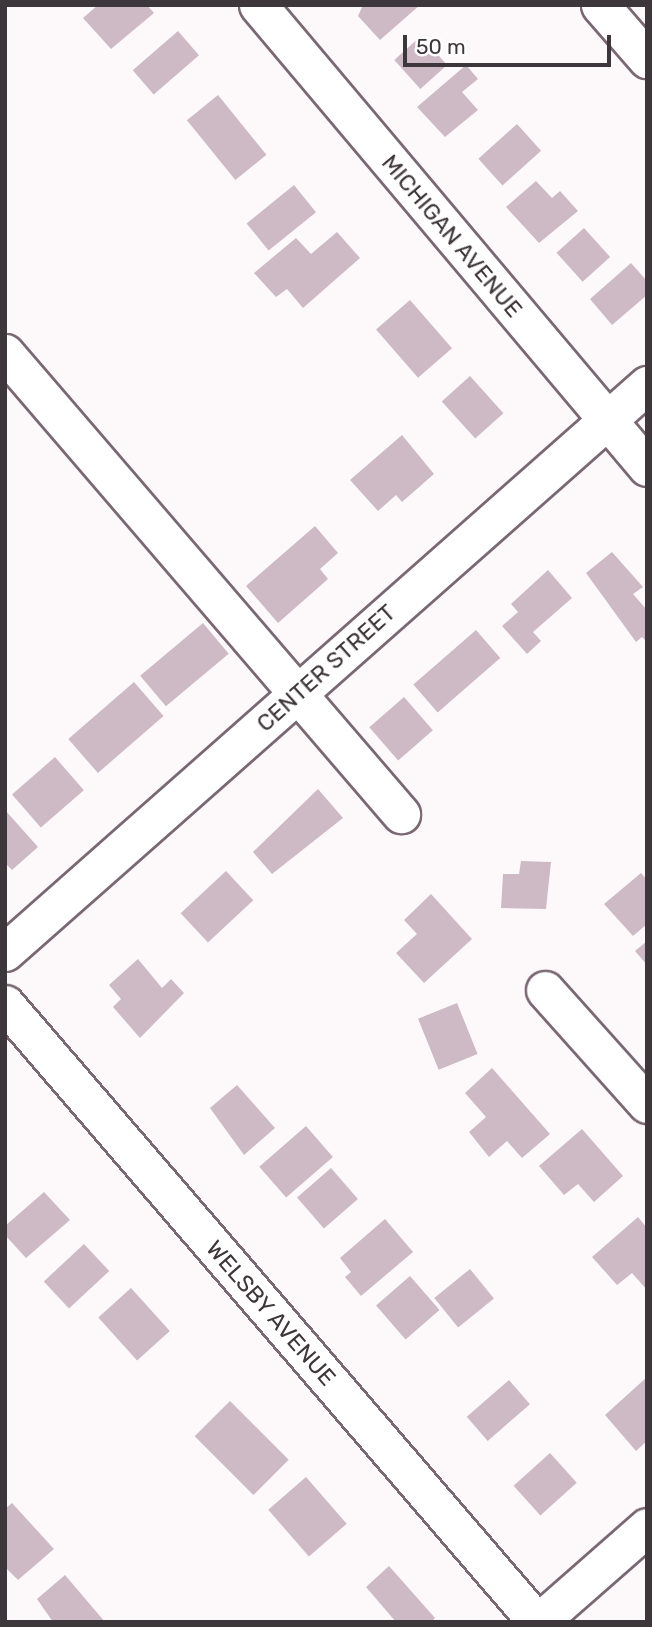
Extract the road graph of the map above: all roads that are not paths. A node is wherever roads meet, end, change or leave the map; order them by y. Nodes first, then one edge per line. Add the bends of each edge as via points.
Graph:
1 (258, 5) edge
2 (600, 5) edge
3 (647, 59) edge
4 (5, 353) edge
5 (647, 385) edge
6 (606, 420) junction
7 (647, 467) edge
8 (298, 693) junction
9 (401, 814) dead end
10 (5, 952) edge
11 (545, 990) dead end
12 (5, 1004) edge
13 (647, 1104) edge
14 (647, 1527) edge
15 (538, 1622) edge

1 - 6 street, MICHIGAN AVENUE
2 - 3 street
4 - 8 street
5 - 6 street, CENTER STREET
6 - 7 street, MICHIGAN AVENUE
6 - 8 street, CENTER STREET
8 - 9 street
8 - 10 street, CENTER STREET
11 - 13 street
12 - 15 street, WELSBY AVENUE
14 - 15 street

